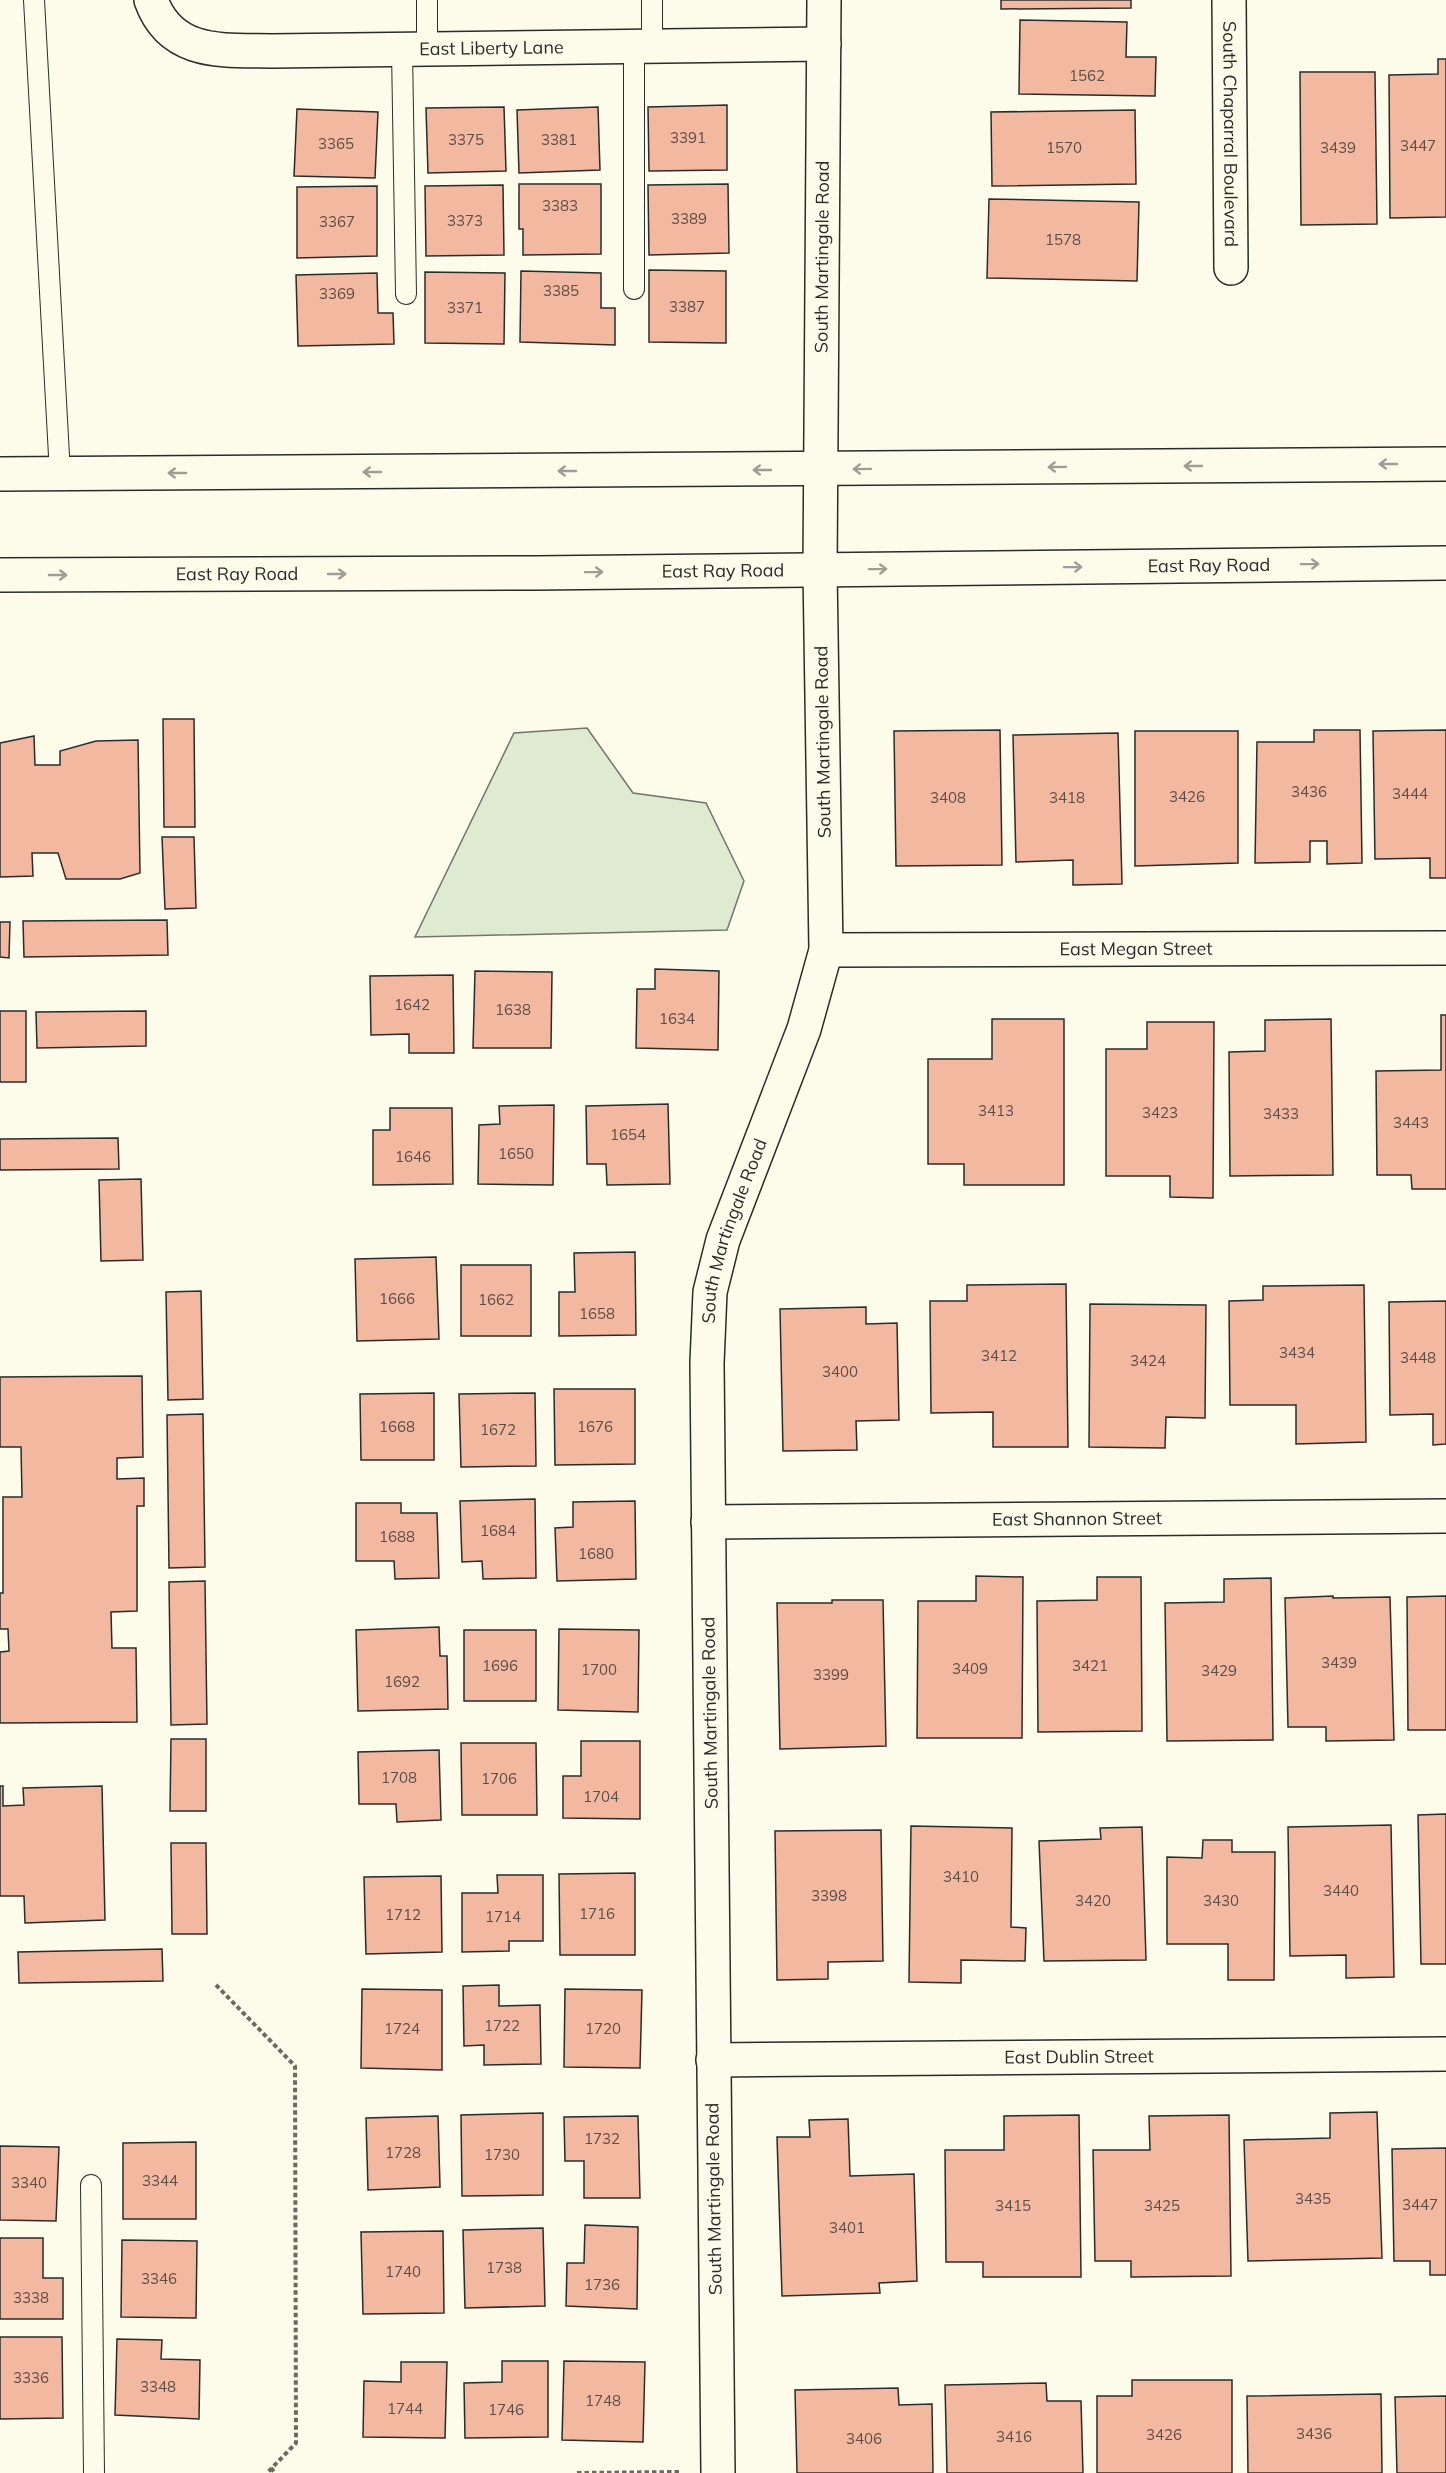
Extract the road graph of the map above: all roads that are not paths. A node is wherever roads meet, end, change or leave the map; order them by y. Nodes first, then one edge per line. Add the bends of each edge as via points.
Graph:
1 (34, 0) edge
2 (427, 0) edge
3 (652, 0) edge
4 (824, 0) edge
5 (1229, 0) edge
6 (158, 12) edge
7 (824, 44) junction
8 (643, 47) junction
9 (415, 50) junction
10 (1231, 268) dead end
11 (634, 289) dead end
12 (406, 294) dead end
13 (1446, 464) edge
14 (820, 469) junction
15 (0, 474) edge
16 (60, 474) junction
17 (1446, 563) edge
18 (820, 570) junction
19 (0, 575) edge
20 (1446, 948) edge
21 (826, 950) junction
22 (1446, 1516) edge
23 (708, 1522) junction
24 (1446, 2054) edge
25 (713, 2061) junction
26 (92, 2185) dead end
27 (718, 2472) edge
28 (94, 2473) edge

1 - 16 lane
2 - 9 lane
3 - 8 lane
4 - 7 street, South Martingale Road
5 - 10 street, South Chaparral Boulevard
6 - 9 street, East Liberty Lane via 184,41 214,49
7 - 8 street, East Liberty Lane
7 - 14 street, South Martingale Road
8 - 9 street, East Liberty Lane
8 - 11 lane
9 - 12 lane
13 -> 14 street
14 -> 16 street
14 - 18 street, South Martingale Road
15 - 16 street
18 -> 17 street, East Ray Road
19 -> 18 street, East Ray Road
18 - 21 street, South Martingale Road
20 - 21 street, East Megan Street
21 - 23 street, South Martingale Road via 804,1029 715,1265 707,1363
22 - 23 street, East Shannon Street
23 - 25 street, South Martingale Road
24 - 25 street, East Dublin Street
25 - 27 street, South Martingale Road
26 - 28 lane

